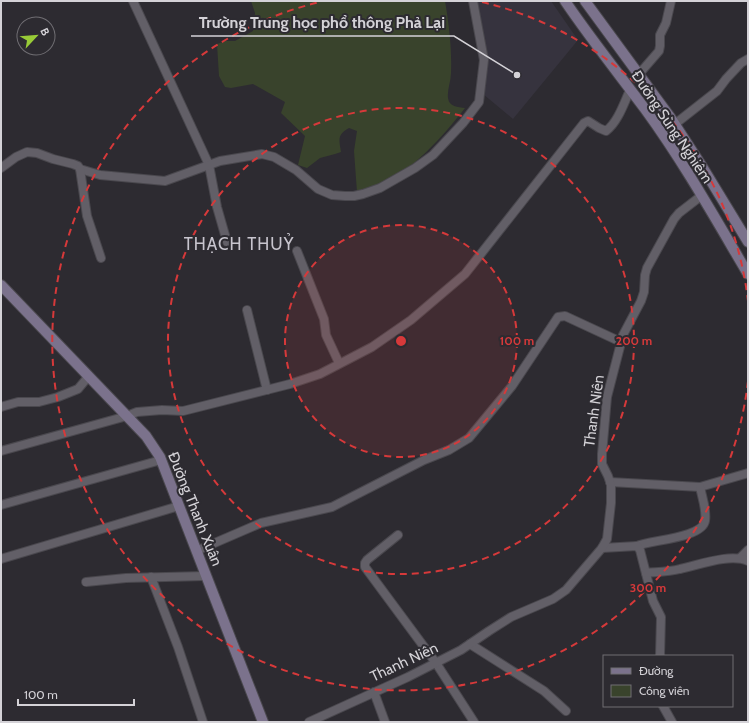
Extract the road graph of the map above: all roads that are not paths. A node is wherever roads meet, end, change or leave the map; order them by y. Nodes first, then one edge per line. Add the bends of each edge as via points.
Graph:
1 (133, 1) edge
2 (473, 1) edge
3 (565, 1) edge
4 (585, 1) edge
5 (671, 1) edge
6 (748, 59) edge
7 (638, 74) junction
8 (630, 90) junction
9 (675, 124) junction
10 (209, 165) junction
11 (1, 168) edge
12 (80, 169) junction
13 (701, 196) junction
14 (227, 242) dead end
15 (748, 242) edge
16 (297, 252) dead end
17 (101, 258) dead end
18 (748, 274) edge
19 (1, 285) edge
20 (247, 310) dead end
21 (621, 342) junction
22 (339, 363) junction
23 (88, 377) junction
24 (267, 390) junction
25 (1, 407) edge
26 (127, 416) junction
27 (1, 451) edge
28 (161, 460) junction
29 (748, 473) edge
30 (610, 482) junction
31 (700, 487) junction
32 (1, 505) edge
33 (179, 506) junction
34 (398, 535) dead end
35 (637, 546) junction
36 (602, 548) junction
37 (748, 550) edge
38 (196, 551) junction
39 (1, 559) edge
40 (744, 559) edge
41 (646, 573) junction
42 (205, 576) junction
43 (151, 577) junction
44 (86, 582) dead end
45 (470, 644) junction
46 (660, 655) edge
47 (436, 663) junction
48 (374, 692) junction
49 (664, 707) edge
50 (566, 711) dead end
51 (203, 722) edge
52 (263, 722) edge
53 (309, 722) edge
54 (385, 722) edge
55 (474, 722) edge
56 (672, 722) edge

1 - 10 street
2 - 10 street via 484,60 479,102 434,155 415,168 380,188 363,194 345,196 332,195 318,189 296,170 274,157 262,154
3 - 8 street, Đường Sùng Nghiêm
4 - 7 street, Đường Sùng Nghiêm
5 - 7 street via 666,23 660,35 658,51
6 - 9 street via 726,78 717,91
7 - 9 street, Đường Sùng Nghiêm
8 - 13 street, Đường Sùng Nghiêm via 662,133
8 - 22 street via 616,119 606,131 588,121 584,122 465,274 411,320 372,347
9 - 15 street, Đường Sùng Nghiêm
10 - 12 street via 165,181 100,175
10 - 14 street
11 - 12 street via 16,156 27,152 74,164
12 - 17 street via 87,216
13 - 18 street, Đường Sùng Nghiêm
13 - 21 street, Thanh Niên via 679,213 669,227 647,268 644,292
16 - 22 street via 324,319 326,335
19 - 23 street, Đường Thanh Xuân
20 - 24 street
21 - 30 street, Thanh Niên via 607,397 602,454 602,464
21 - 38 street via 565,316 558,317 512,386 468,438 449,450 332,507 261,523
22 - 24 street via 320,374
23 - 25 street via 78,389 58,397
23 - 26 street, Đường Thanh Xuân
24 - 26 street via 183,411 156,410
26 - 27 street
26 - 28 street, Đường Thanh Xuân via 146,436
28 - 32 street
28 - 33 street, Đường Thanh Xuân
29 - 31 street
30 - 31 street
30 - 36 street, Thanh Niên via 611,503 606,539
31 - 35 street via 706,522 702,527 677,538
33 - 38 street, Đường Thanh Xuân
33 - 39 street
34 - 47 street via 367,560 365,567
35 - 36 street
35 - 41 street
36 - 45 street, Thanh Niên via 566,590 553,599 511,617
37 - 40 street
38 - 42 street, Đường Thanh Xuân
40 - 41 street via 706,562 679,570
41 - 46 street via 660,617
42 - 43 street
42 - 52 street, Đường Thanh Xuân
43 - 44 street
43 - 51 street
45 - 47 street, Thanh Niên
45 - 50 street via 544,691
47 - 48 street, Thanh Niên
47 - 55 street
48 - 53 street, Thanh Niên
48 - 54 street
49 - 56 street

